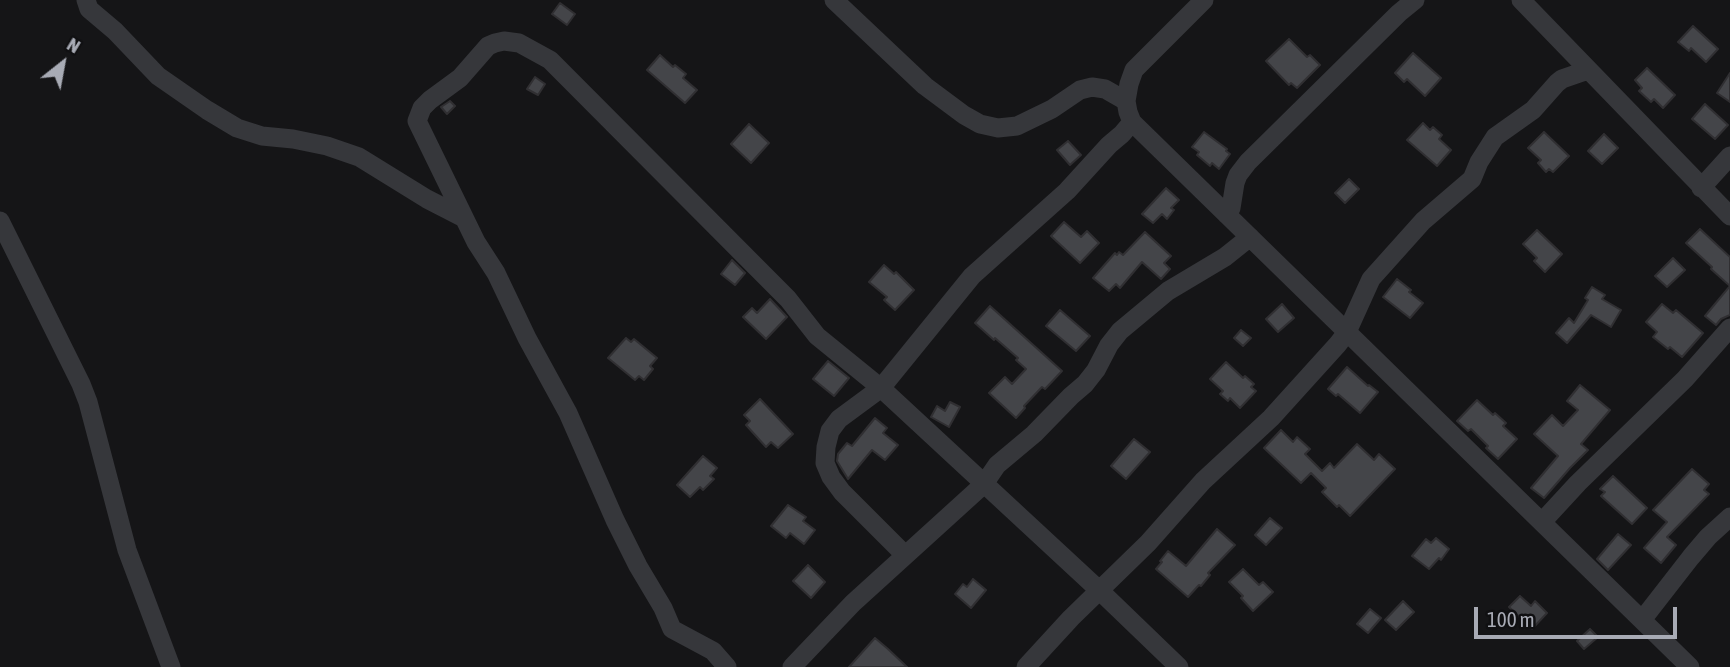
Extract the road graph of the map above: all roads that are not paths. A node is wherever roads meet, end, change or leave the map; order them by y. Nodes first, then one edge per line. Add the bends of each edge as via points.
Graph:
1 (86, 0) edge
2 (834, 0) edge
3 (1204, 0) edge
4 (1415, 0) edge
5 (1521, 0) edge
6 (1588, 70) junction
7 (1126, 101) junction
8 (1132, 122) junction
9 (1730, 156) edge
10 (1701, 188) junction
11 (1227, 215) junction
12 (1730, 216) edge
13 (464, 218) junction
14 (0, 221) edge
15 (1250, 237) junction
16 (1730, 328) edge
17 (1347, 332) junction
18 (881, 388) junction
19 (984, 484) junction
20 (1730, 517) edge
21 (1542, 522) junction
22 (905, 555) junction
23 (1099, 590) junction
24 (1642, 620) junction
25 (171, 667) edge
26 (727, 667) edge
27 (792, 667) edge
28 (1026, 667) edge
29 (1179, 667) edge
30 (1690, 667) edge

1 - 13 street via 89,9 158,76 237,128 359,157 426,200
2 - 7 street via 925,86 989,127 1026,123 1086,88 1105,89
3 - 7 street via 1134,71
4 - 11 street via 1248,162 1238,175
5 - 6 street
6 - 10 street
6 - 17 street via 1562,79 1533,110 1495,137 1472,179 1423,221 1371,279
7 - 8 street
8 - 11 street
8 - 18 street via 1068,191 972,276
9 - 10 street
10 - 12 street
11 - 15 street
13 - 18 street via 417,121 422,108 460,78 488,46 519,43 550,60 788,299 817,336
13 - 26 street via 568,413 615,520 672,629 713,651
14 - 25 street via 88,402 127,550
15 - 17 street
15 - 19 street via 1168,291 1120,331 1085,384 997,465
16 - 21 street
17 - 21 street
17 - 23 street via 1271,418 1203,481
18 - 19 street
18 - 22 street via 830,431 825,463 842,492
19 - 22 street
19 - 23 street
20 - 24 street via 1708,537
21 - 24 street
22 - 27 street
23 - 28 street
23 - 29 street
24 - 30 street

